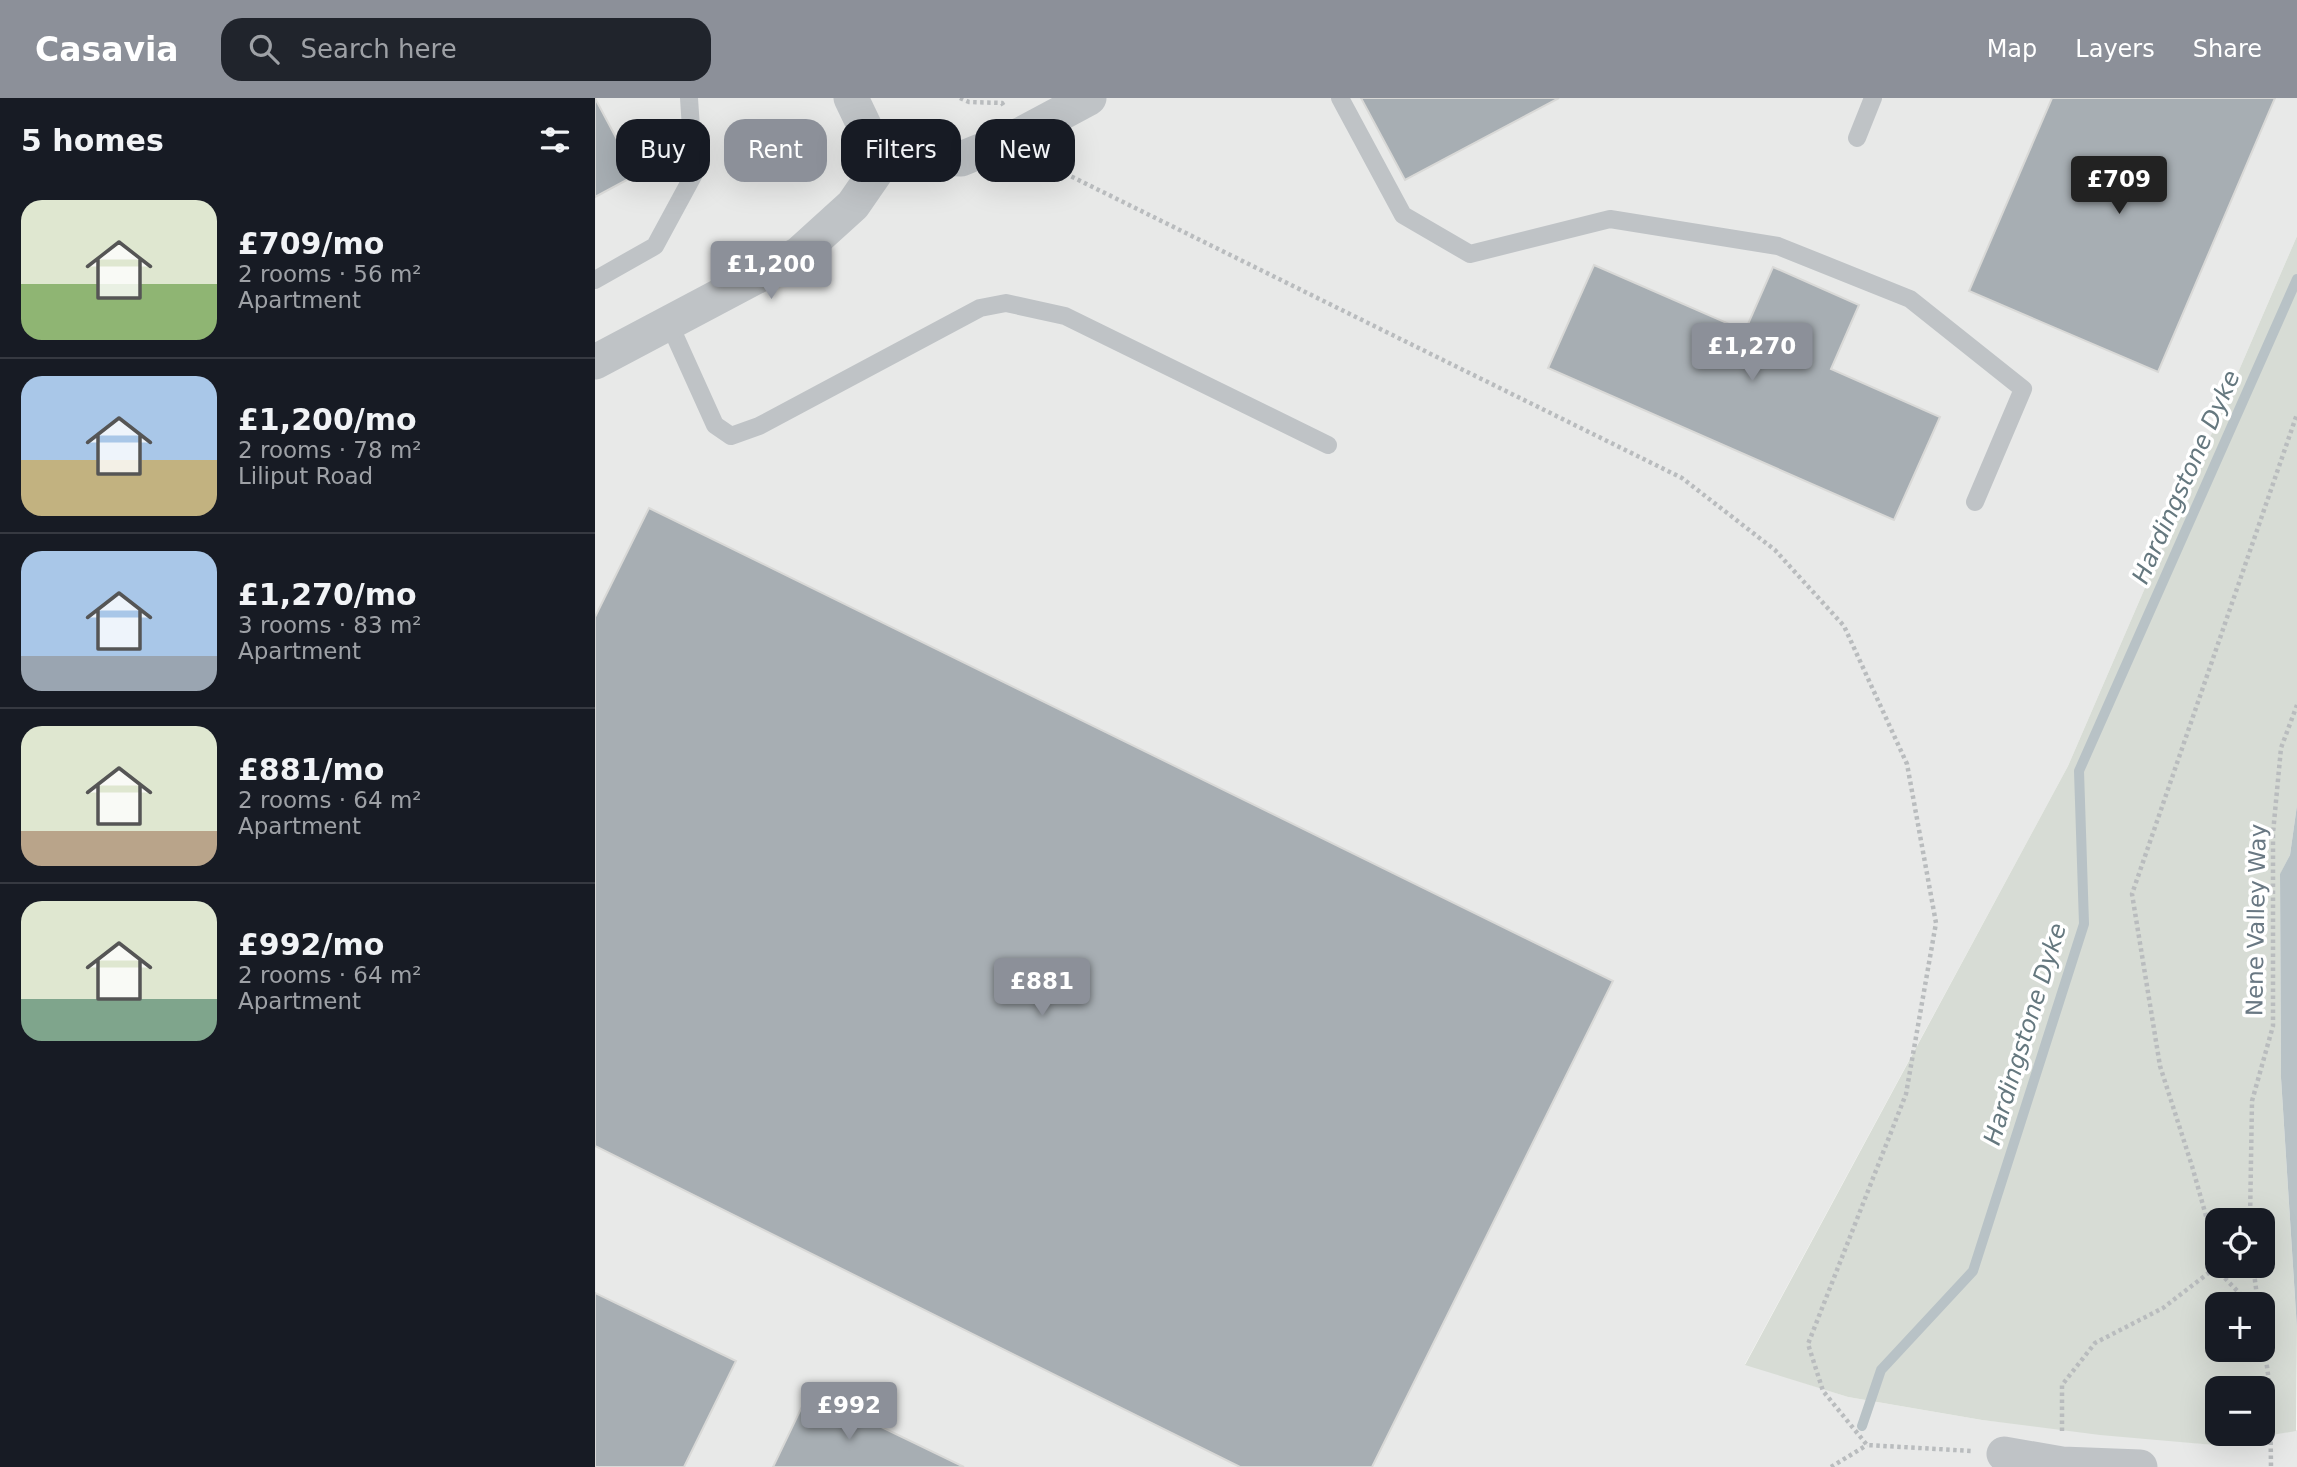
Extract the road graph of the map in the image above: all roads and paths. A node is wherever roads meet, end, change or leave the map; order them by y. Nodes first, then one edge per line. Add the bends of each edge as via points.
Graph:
1 (689, 98) edge
2 (851, 98) edge
3 (960, 98) edge
4 (1089, 98) edge
5 (1340, 98) edge
6 (1873, 98) edge
7 (1007, 111) dead end
8 (861, 119) edge
9 (1857, 138) dead end
10 (961, 159) edge
11 (1075, 177) edge
12 (869, 182) edge
13 (595, 280) edge
14 (669, 323) junction
15 (595, 362) edge
16 (2297, 414) edge
17 (1328, 445) dead end
18 (1975, 502) dead end
19 (2297, 705) edge
20 (2250, 1208) edge
21 (2205, 1212) edge
22 (2205, 1276) edge
23 (2225, 1278) edge
24 (2238, 1292) edge
25 (2266, 1362) edge
26 (1867, 1445) junction
27 (2004, 1454) joint
28 (2061, 1464) junction
29 (1831, 1467) edge
30 (2140, 1467) edge
31 (2271, 1467) edge

1 - 13 lane via 694,174 655,246
2 - 8 street
3 - 7 path via 969,103 1002,103
4 - 10 street via 1022,134
5 - 18 lane via 1403,215 1470,254 1610,219 1778,246 1910,299 2023,389
6 - 9 lane
11 - 26 path via 1682,478 1775,550 1844,626 1907,764 1936,923 1906,1094 1808,1344 1823,1391
12 - 14 street via 853,205 799,254
14 - 15 street
14 - 17 lane via 715,425 731,436 759,426 980,308 1006,303 1066,316
16 - 21 path via 2132,894 2160,1066
19 - 20 path, Nene Valley Way via 2281,748 2273,833 2273,1026 2252,1101
22 - 28 path via 2163,1308 2095,1343 2062,1385
23 - 24 path
25 - 31 path
26 - 27 path via 1972,1451 2003,1459
26 - 29 path
27 - 28 street
28 - 30 street

